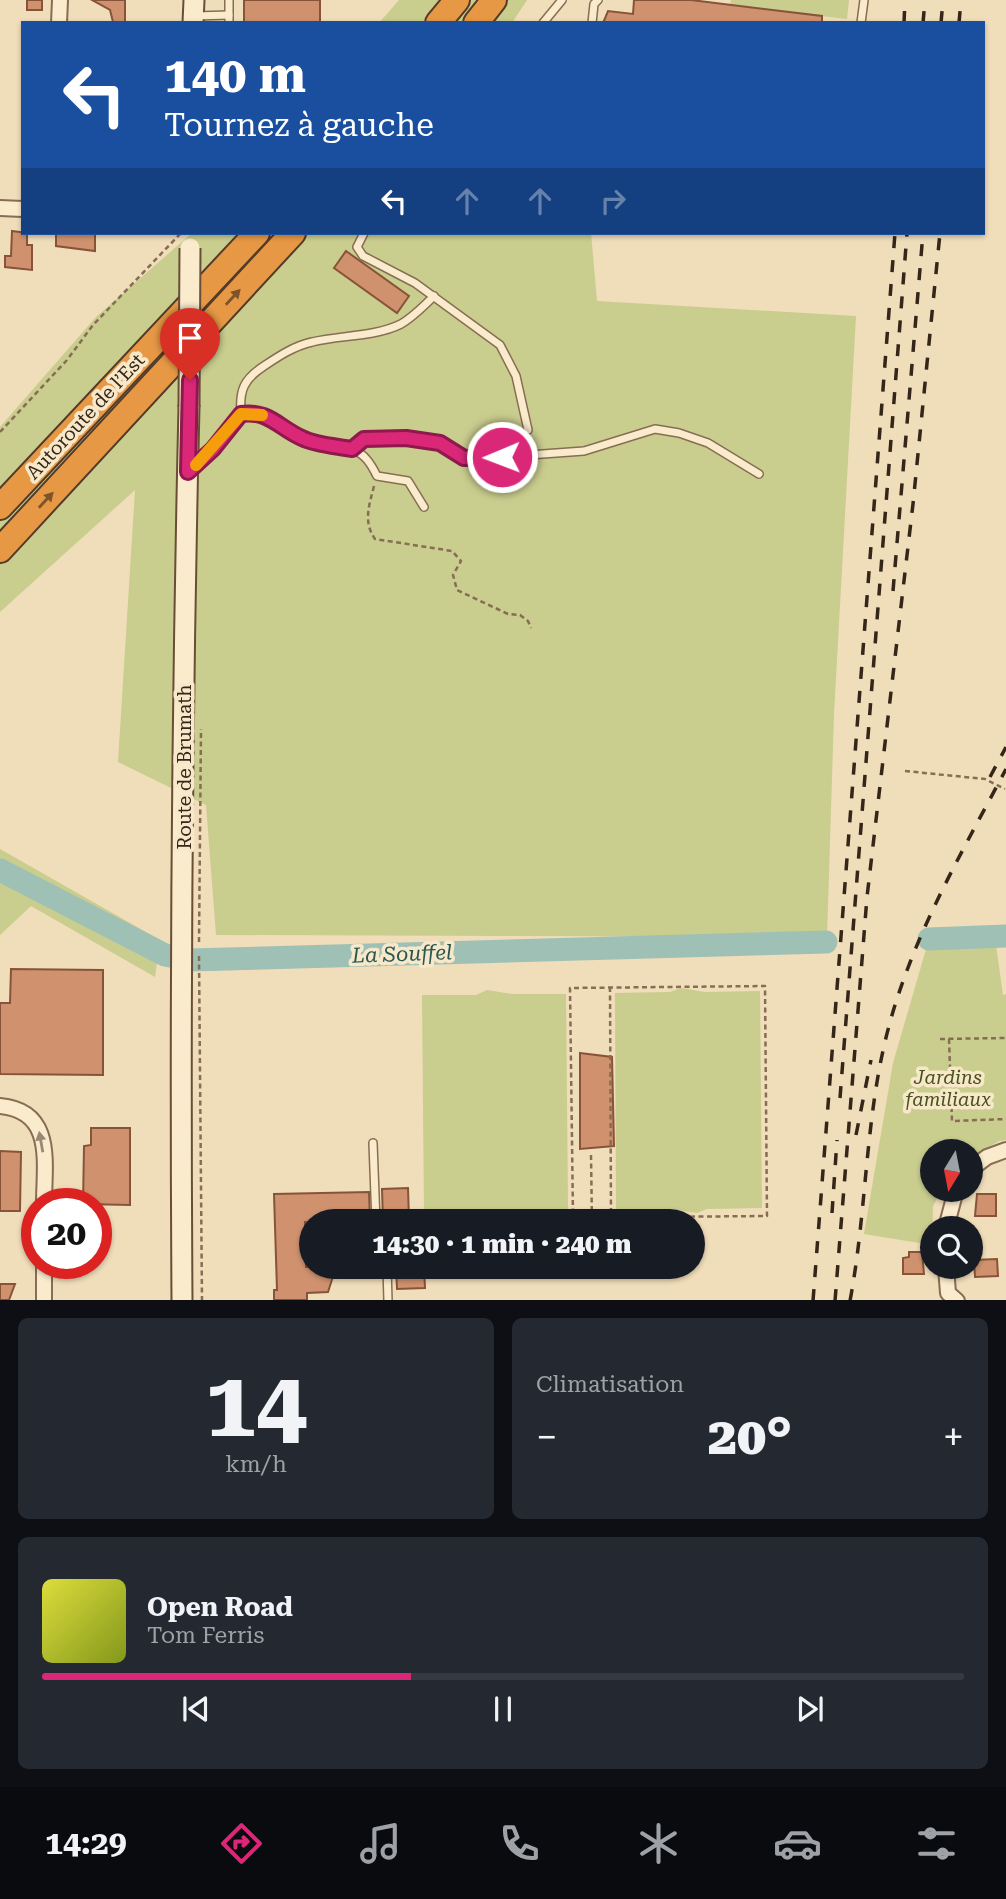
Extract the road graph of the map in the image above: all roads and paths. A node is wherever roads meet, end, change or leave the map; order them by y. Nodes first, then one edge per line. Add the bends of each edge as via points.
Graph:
1 (60, 0) edge
2 (229, 0) edge
3 (457, 0) edge
4 (494, 0) edge
5 (562, 0) edge
6 (598, 0) edge
7 (864, 0) edge
8 (194, 13) edge
9 (229, 19) edge
10 (60, 21) edge
11 (440, 21) edge
12 (478, 21) edge
13 (545, 21) edge
14 (592, 21) edge
15 (861, 21) edge
16 (0, 208) edge
17 (21, 209) edge
18 (255, 235) edge
19 (290, 235) edge
20 (363, 235) edge
21 (188, 238) edge
22 (434, 296) junction
23 (241, 414) junction
24 (527, 430) dead end
25 (0, 432) edge
26 (352, 449) junction
27 (188, 472) junction
28 (759, 474) dead end
29 (377, 476) junction
30 (0, 507) edge
31 (424, 507) dead end
32 (0, 551) edge
33 (531, 628) dead end
34 (905, 771) dead end
35 (1006, 789) edge
36 (191, 944) junction
37 (191, 980) junction
38 (610, 987) junction
39 (1006, 1038) edge
40 (949, 1039) junction
41 (940, 1040) dead end
42 (0, 1106) edge
43 (1006, 1119) edge
44 (373, 1143) dead end
45 (1006, 1150) edge
46 (591, 1154) dead end
47 (984, 1159) edge
48 (44, 1188) edge
49 (376, 1209) edge
50 (573, 1209) edge
51 (592, 1209) edge
52 (611, 1209) edge
53 (705, 1216) edge
54 (44, 1279) edge
55 (387, 1279) edge
56 (947, 1279) edge
57 (44, 1300) edge
58 (182, 1300) edge
59 (202, 1300) edge
60 (388, 1300) edge
61 (957, 1300) edge

1 - 10 street
2 - 9 lane
3 - 11 highway
4 - 12 highway
5 - 13 lane
6 - 14 lane
7 - 15 lane
8 - 9 lane
16 - 17 street
18 - 30 highway, Autoroute de l’Est
32 -> 19 highway, Autoroute de l’Est
20 - 22 lane via 357,247 363,256
21 - 25 path via 93,325
21 - 27 main road, Route de Brumath, bridge
22 - 23 lane via 402,324 310,342 284,352 243,385
22 - 24 lane via 500,345 523,398
23 - 26 lane via 270,416 302,439
23 - 27 lane
26 - 28 lane via 364,439 406,438 440,443 474,459 584,451 655,429 708,443
26 - 29 lane via 369,460
27 - 36 main road, Route de Brumath
29 - 31 lane via 408,481
29 - 33 path via 367,514 368,529 375,539 452,551 461,561 453,575 457,590 520,615
34 - 35 path via 985,779
36 - 37 main road, Route de Brumath
36 - 37 path
37 - 58 main road, Route de Brumath via 181,1027
37 - 59 path
38 - 50 path via 570,988
38 - 52 path
38 - 53 path via 765,986 767,1216
39 - 40 path
40 - 41 path
40 - 43 path via 952,1121
48 -> 42 street via 39,1128 30,1115
44 - 49 lane
45 - 47 street
46 - 51 path
54 - 57 street
55 - 60 lane
56 - 61 street via 948,1293

